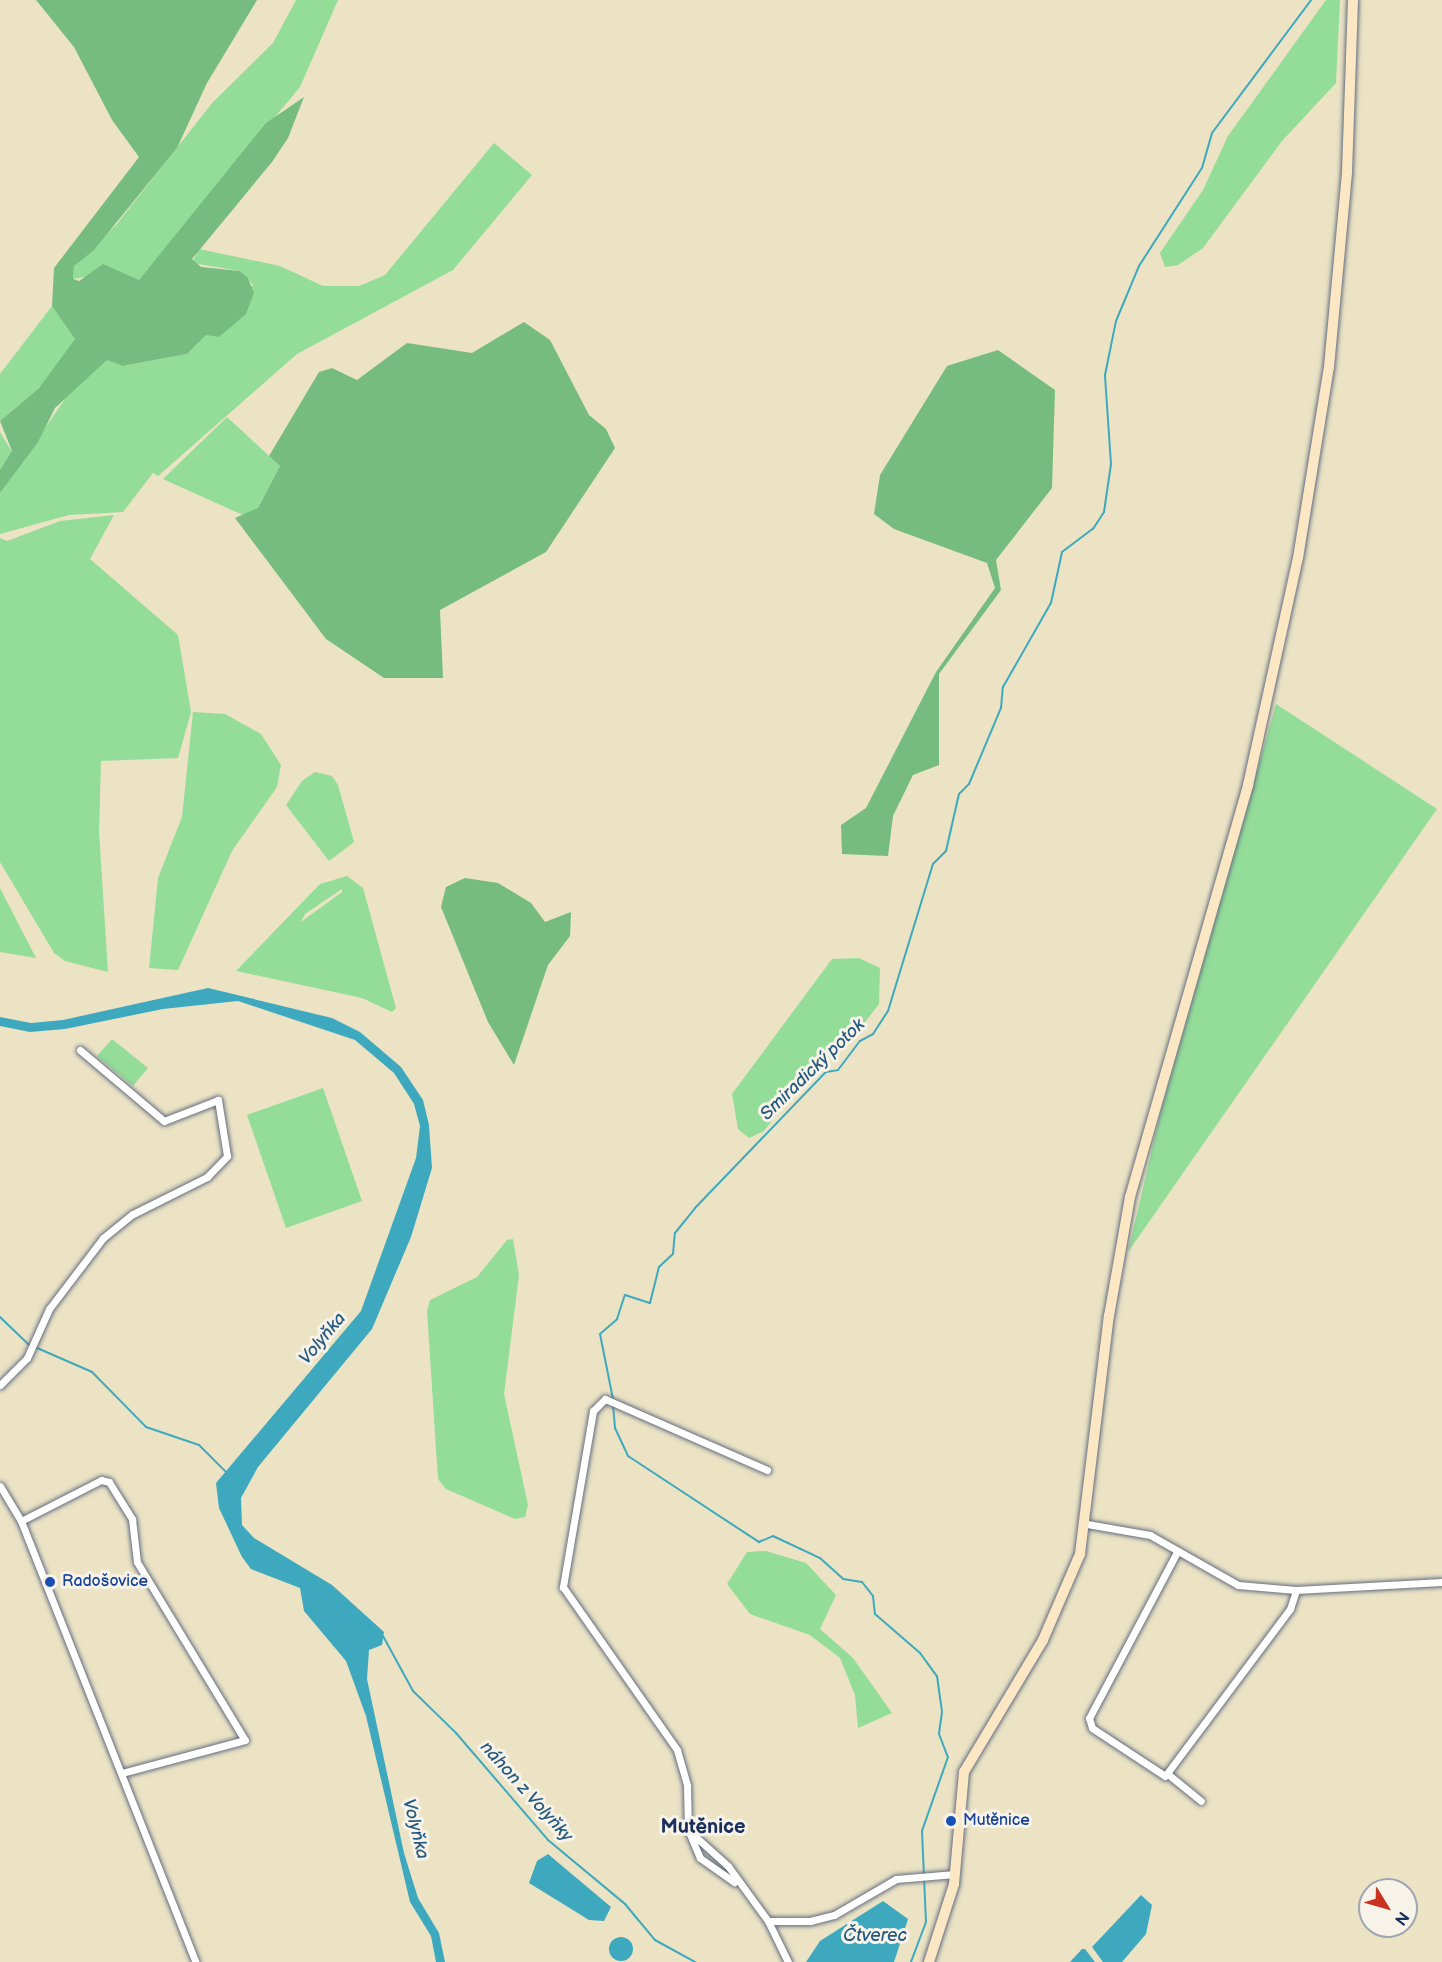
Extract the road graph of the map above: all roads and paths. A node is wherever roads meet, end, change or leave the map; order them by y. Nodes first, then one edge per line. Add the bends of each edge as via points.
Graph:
1 (1353, 0) edge
2 (80, 1050) dead end
3 (0, 1385) edge
4 (767, 1470) dead end
5 (0, 1486) edge
6 (21, 1521) junction
7 (1087, 1524) junction
8 (1177, 1552) junction
9 (1442, 1582) edge
10 (1296, 1590) junction
11 (122, 1773) junction
12 (1169, 1775) junction
13 (1202, 1801) dead end
14 (688, 1830) junction
15 (955, 1874) junction
16 (734, 1882) junction
17 (768, 1921) junction
18 (196, 1962) edge
19 (788, 1962) edge
20 (929, 1962) edge

1 - 7 street via 1347,172 1329,367 1298,558 1248,785 1130,1197 1109,1316
2 - 3 street via 164,1121 218,1100 227,1156 207,1177 133,1214 102,1238 66,1283 30,1351
4 - 14 street via 605,1399 593,1411 563,1587 677,1750 687,1786
5 - 6 street
6 - 11 street
6 - 11 street via 101,1480 109,1482 132,1519 137,1562 245,1740
7 - 8 street via 1140,1532
7 - 15 street via 1058,1612 964,1772
8 - 10 street via 1238,1585
8 - 12 street via 1089,1718 1092,1728
9 - 10 street
10 - 12 street via 1290,1609
11 - 18 street
12 - 13 street
14 - 16 street via 728,1866
14 - 16 street via 700,1858
15 - 17 street via 930,1872 896,1879 834,1915
15 - 20 street
16 - 17 street
17 - 19 street

